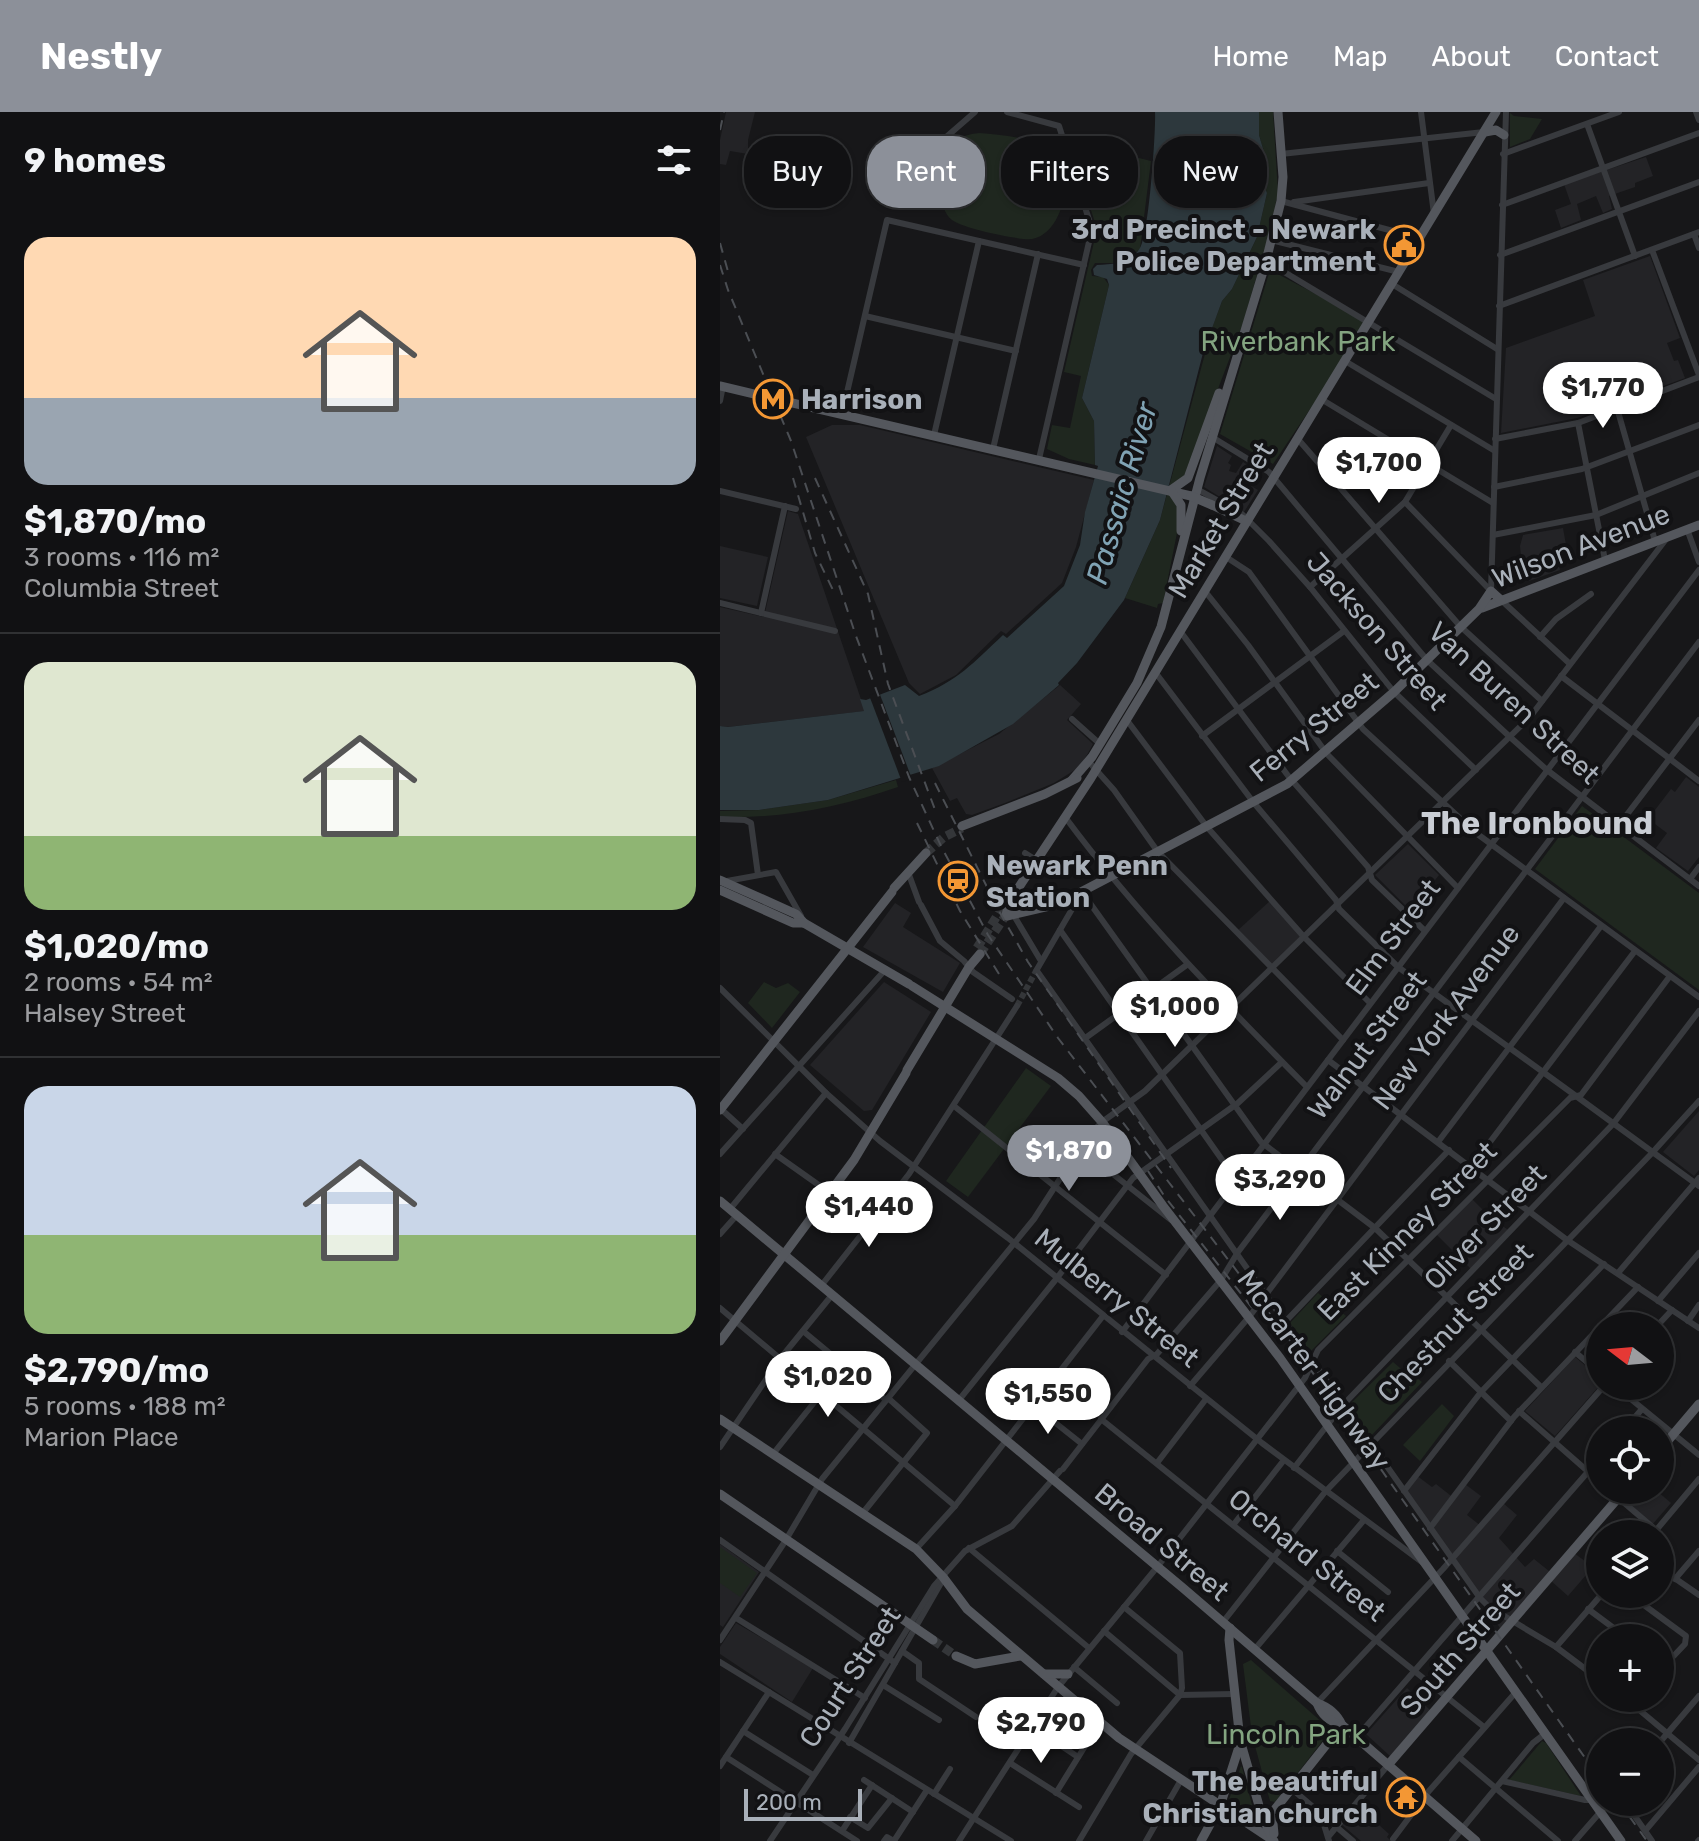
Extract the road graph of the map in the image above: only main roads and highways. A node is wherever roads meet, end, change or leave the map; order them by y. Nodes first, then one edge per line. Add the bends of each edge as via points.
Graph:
1 (1278, 112) edge
2 (1496, 112) edge
3 (1485, 132) junction
4 (1504, 135) road end
5 (1235, 358) junction
6 (723, 386) edge
7 (1176, 491) junction
8 (1194, 493) junction
9 (1246, 521) junction
10 (1699, 525) edge
11 (1501, 600) junction
12 (1166, 609) junction
13 (1479, 609) junction
14 (1182, 626) junction
15 (1161, 627) junction
16 (1155, 672) junction
17 (1093, 765) junction
18 (1072, 780) junction
19 (1077, 797) junction
20 (964, 826) tunnel mouth
21 (924, 850) tunnel mouth
22 (721, 884) edge
23 (1008, 911) joint
24 (848, 948) junction
25 (975, 957) tunnel mouth
26 (946, 1007) junction
27 (720, 1109) edge
28 (720, 1201) edge
29 (784, 1254) junction
30 (720, 1341) edge
31 (1699, 1404) edge
32 (720, 1419) edge
33 (1674, 1434) edge
34 (720, 1494) edge
35 (1612, 1504) edge
36 (1227, 1625) junction
37 (933, 1640) tunnel mouth
38 (1488, 1652) junction
39 (956, 1656) tunnel mouth
40 (1020, 1656) junction
41 (1071, 1671) road end
42 (1042, 1674) junction
43 (1342, 1725) junction
44 (1240, 1740) junction
45 (1388, 1765) junction
46 (1255, 1791) junction
47 (1278, 1805) junction
48 (1220, 1806) junction
49 (1201, 1841) edge
50 (1274, 1841) edge
51 (1476, 1841) edge
52 (1622, 1841) edge

1 - 5 main road via 1287,202
2 - 3 main road, Market Street
3 - 4 main road
3 - 9 main road, Market Street
5 - 7 main road via 1188,478
5 - 8 main road
6 - 7 main road, Jackson Street
7 - 8 main road, Jackson Street
7 - 12 main road via 1183,520
8 - 9 main road, Jackson Street, bridge
8 - 12 main road
9 - 14 main road, Market Street
10 - 11 main road, Wilson Avenue
11 - 13 main road, Wilson Avenue
11 - 13 main road, Ferry Street via 1491,591
12 - 14 main road via 1171,622
12 - 15 main road
13 - 23 main road, Ferry Street via 1360,724 1292,780 1058,904
14 - 16 main road, Market Street
15 - 16 main road
15 - 17 main road, Market Street
16 - 17 main road, Market Street
17 - 18 main road
17 - 19 main road, Market Street
18 - 19 main road via 1080,785
18 - 20 main road
19 - 23 main road, Market Street
21 - 24 main road
22 - 24 main road, McCarter Highway via 796,914
24 - 26 main road, McCarter Highway
24 - 27 main road
25 - 26 main road
26 - 29 main road via 871,1134
26 - 38 main road, McCarter Highway via 1058,1078 1102,1122 1300,1385
28 - 29 main road, Broad Street
29 - 30 main road
29 - 36 main road, Broad Street via 1006,1441 1059,1473
31 - 33 main road
32 - 40 main road via 916,1549 967,1609
34 - 37 main road
35 - 38 main road, South Street
36 - 43 main road, Broad Street
36 - 44 main road
38 - 45 main road, South Street
38 - 52 main road, McCarter Highway
39 - 40 main road via 975,1664
40 - 42 main road
41 - 42 main road
42 - 48 main road via 1135,1748
43 - 45 main road, Broad Street
43 - 47 main road
44 - 46 main road
44 - 48 main road
45 - 51 main road, Broad Street
46 - 47 main road via 1268,1805
46 - 47 main road via 1274,1841 1270,1817
48 - 49 main road
48 - 50 main road

